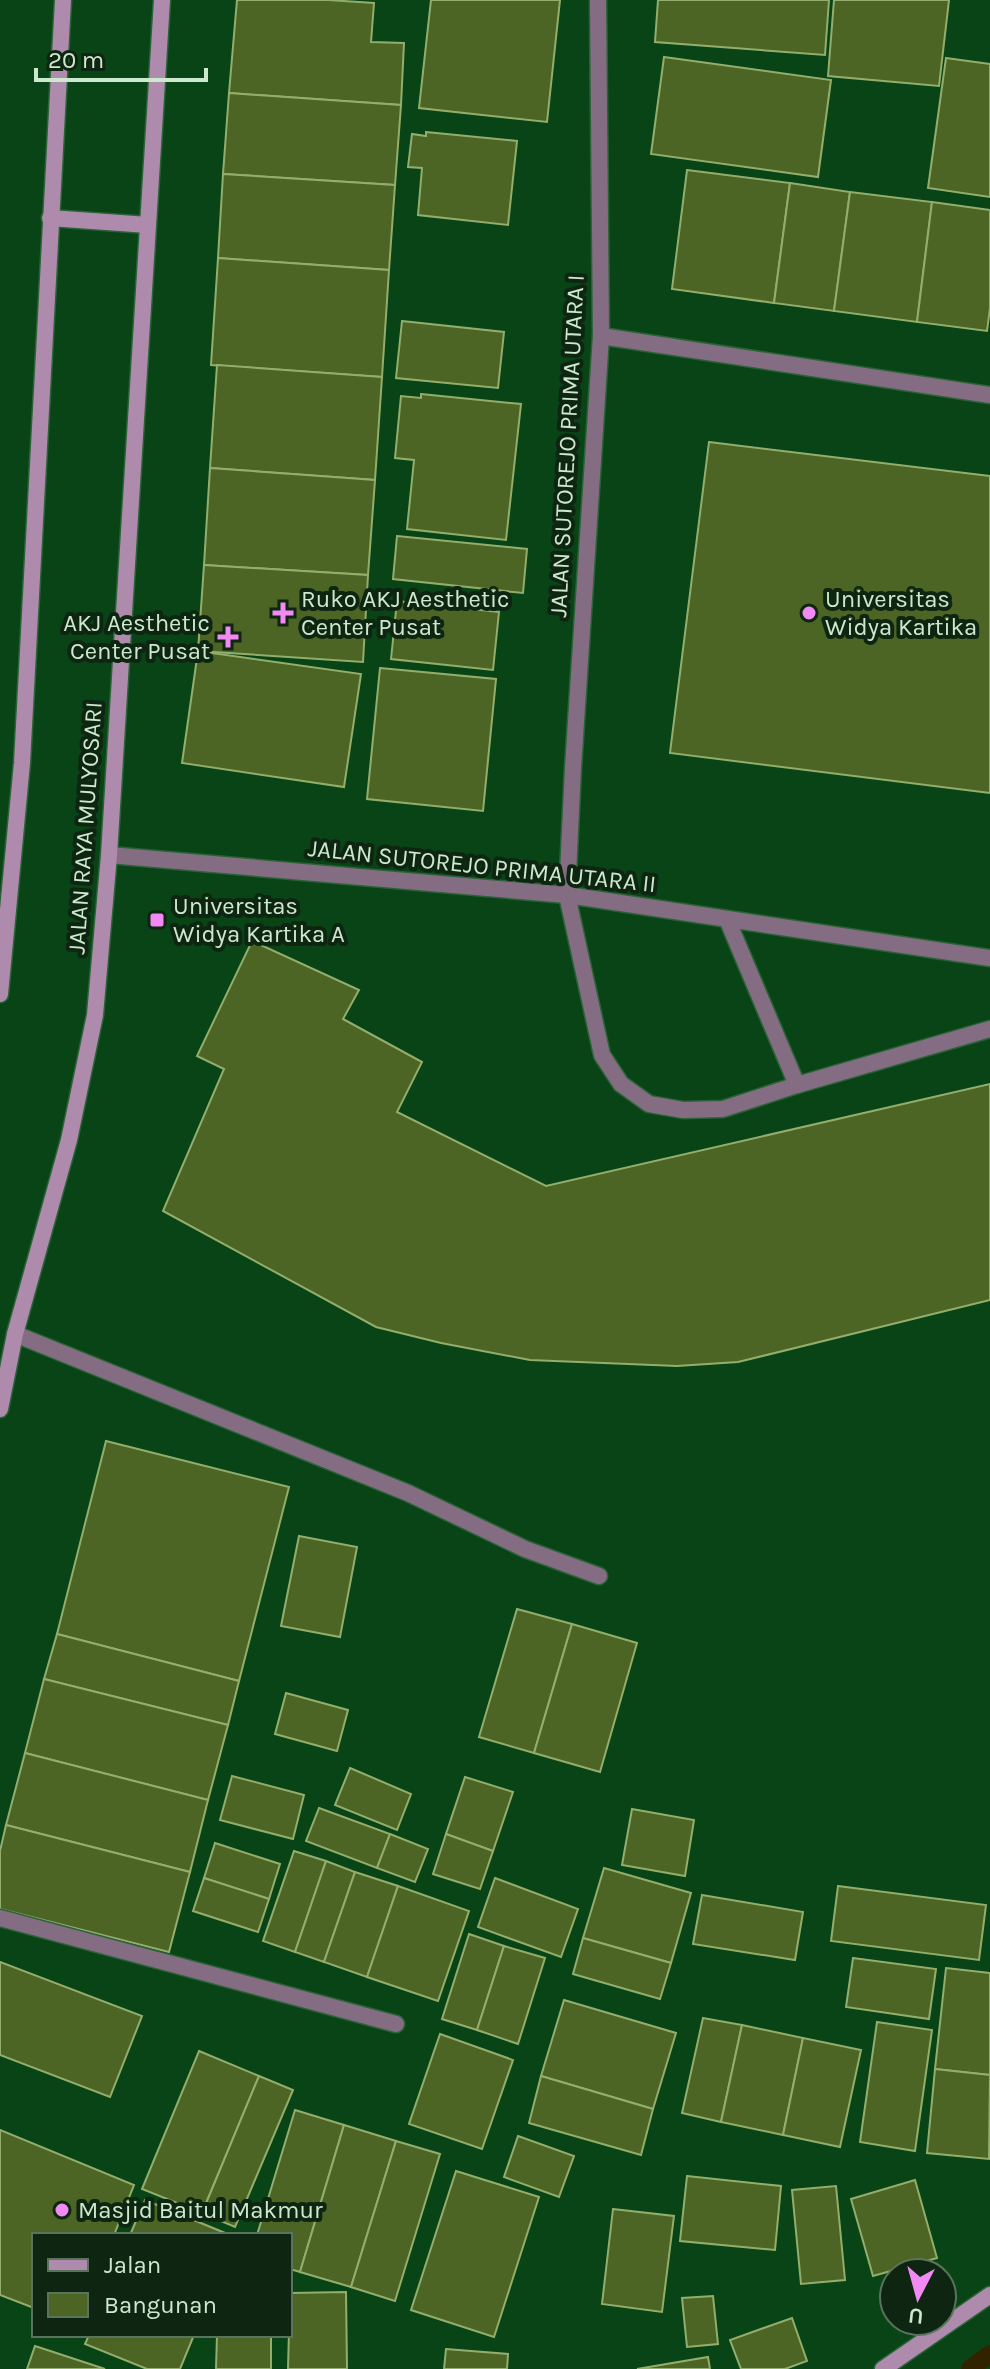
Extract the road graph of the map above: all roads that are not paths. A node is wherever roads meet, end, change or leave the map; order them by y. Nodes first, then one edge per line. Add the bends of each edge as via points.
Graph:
1 (63, 0) edge
2 (162, 0) edge
3 (598, 0) edge
4 (50, 218) junction
5 (148, 225) junction
6 (601, 336) junction
7 (990, 395) edge
8 (109, 855) junction
9 (567, 895) junction
10 (727, 919) junction
11 (990, 958) edge
12 (0, 994) edge
13 (990, 1029) edge
14 (797, 1085) junction
15 (15, 1334) junction
16 (0, 1409) edge
17 (599, 1576) dead end
18 (0, 1918) edge
19 (396, 2024) dead end
20 (990, 2295) edge
21 (883, 2369) edge

1 - 4 main road
2 - 5 main road, JALAN RAYA MULYOSARI
3 - 6 street, JALAN SUTOREJO PRIMA UTARA I
4 - 5 main road
4 - 12 main road via 22,763
5 - 8 main road, JALAN RAYA MULYOSARI
6 - 7 street
6 - 9 street, JALAN SUTOREJO PRIMA UTARA I
8 - 9 street, JALAN SUTOREJO PRIMA UTARA II
8 - 15 main road, JALAN RAYA MULYOSARI via 95,1015 69,1140
9 - 10 street, JALAN SUTOREJO PRIMA UTARA II
9 - 14 street, JALAN SUTOREJO PRIMA UTARA I via 602,1055 621,1084 649,1104 683,1110 723,1109
10 - 11 street, JALAN SUTOREJO PRIMA UTARA II
10 - 14 street
13 - 14 street, JALAN SUTOREJO PRIMA UTARA I
15 - 16 main road, JALAN RAYA MULYOSARI
15 - 17 street
18 - 19 street
20 - 21 main road

